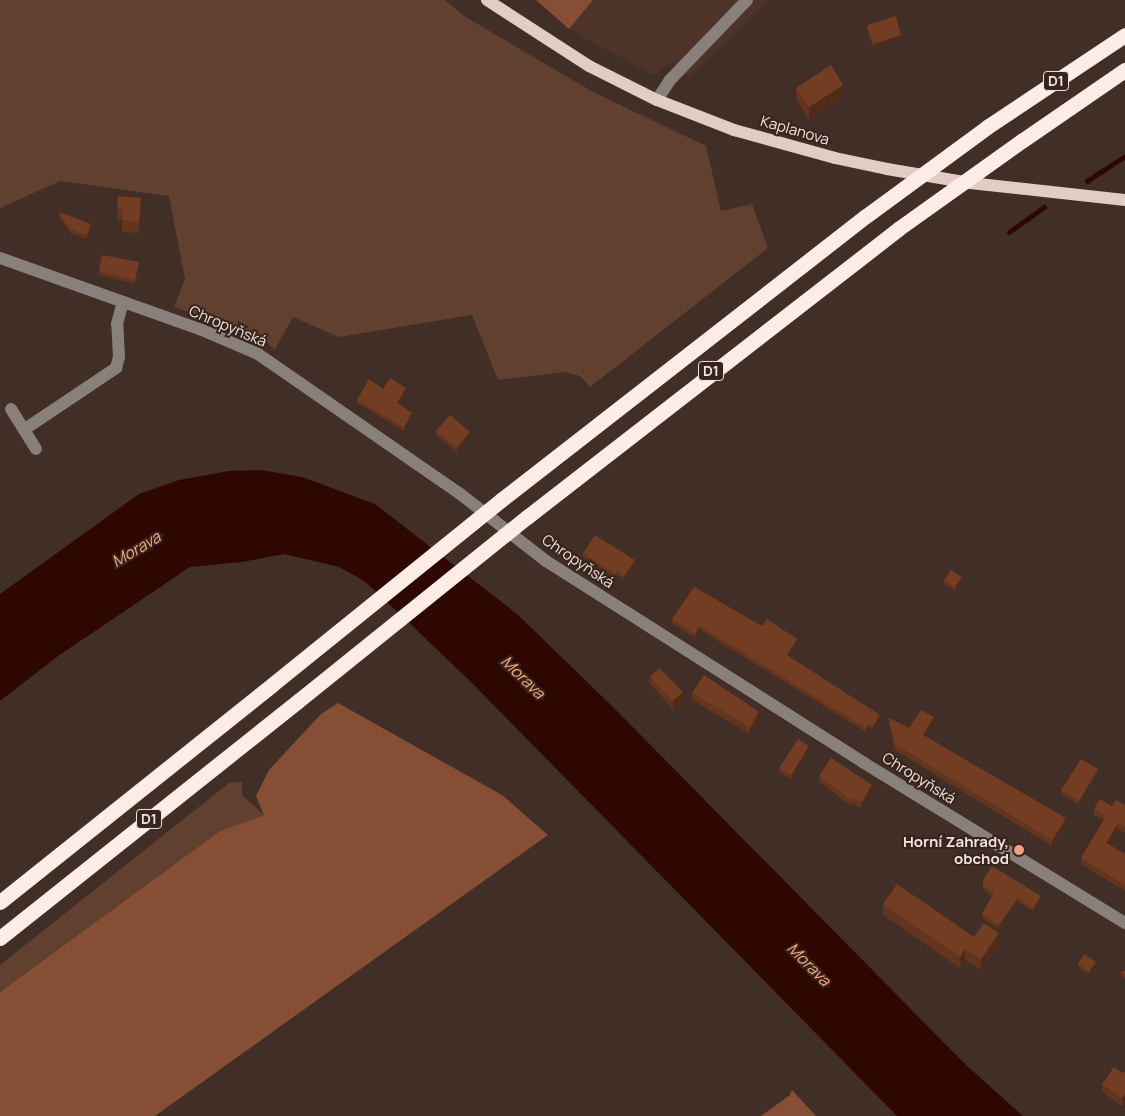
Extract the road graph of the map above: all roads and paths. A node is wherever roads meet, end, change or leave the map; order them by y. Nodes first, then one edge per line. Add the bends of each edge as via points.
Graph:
1 (487, 0) edge
2 (747, 0) edge
3 (1125, 35) edge
4 (1125, 70) edge
5 (656, 100) junction
6 (1125, 200) edge
7 (0, 258) edge
8 (123, 302) junction
9 (11, 409) dead end
10 (25, 429) junction
11 (36, 449) dead end
12 (0, 902) edge
13 (1125, 923) edge
14 (0, 938) edge

1 - 5 main road, Kaplanova via 550,44
2 - 5 street via 674,75
3 - 12 highway, D1, bridge via 987,127 866,216 501,500
4 - 14 highway, D1, bridge via 898,229 527,517
5 - 6 main road, Kaplanova via 734,130 851,162 970,183
7 - 8 street, Chropyňská
8 - 10 street via 117,324 119,357 116,368
8 - 13 street, Chropyňská via 258,354 459,493 546,561
9 - 10 street
10 - 11 street

